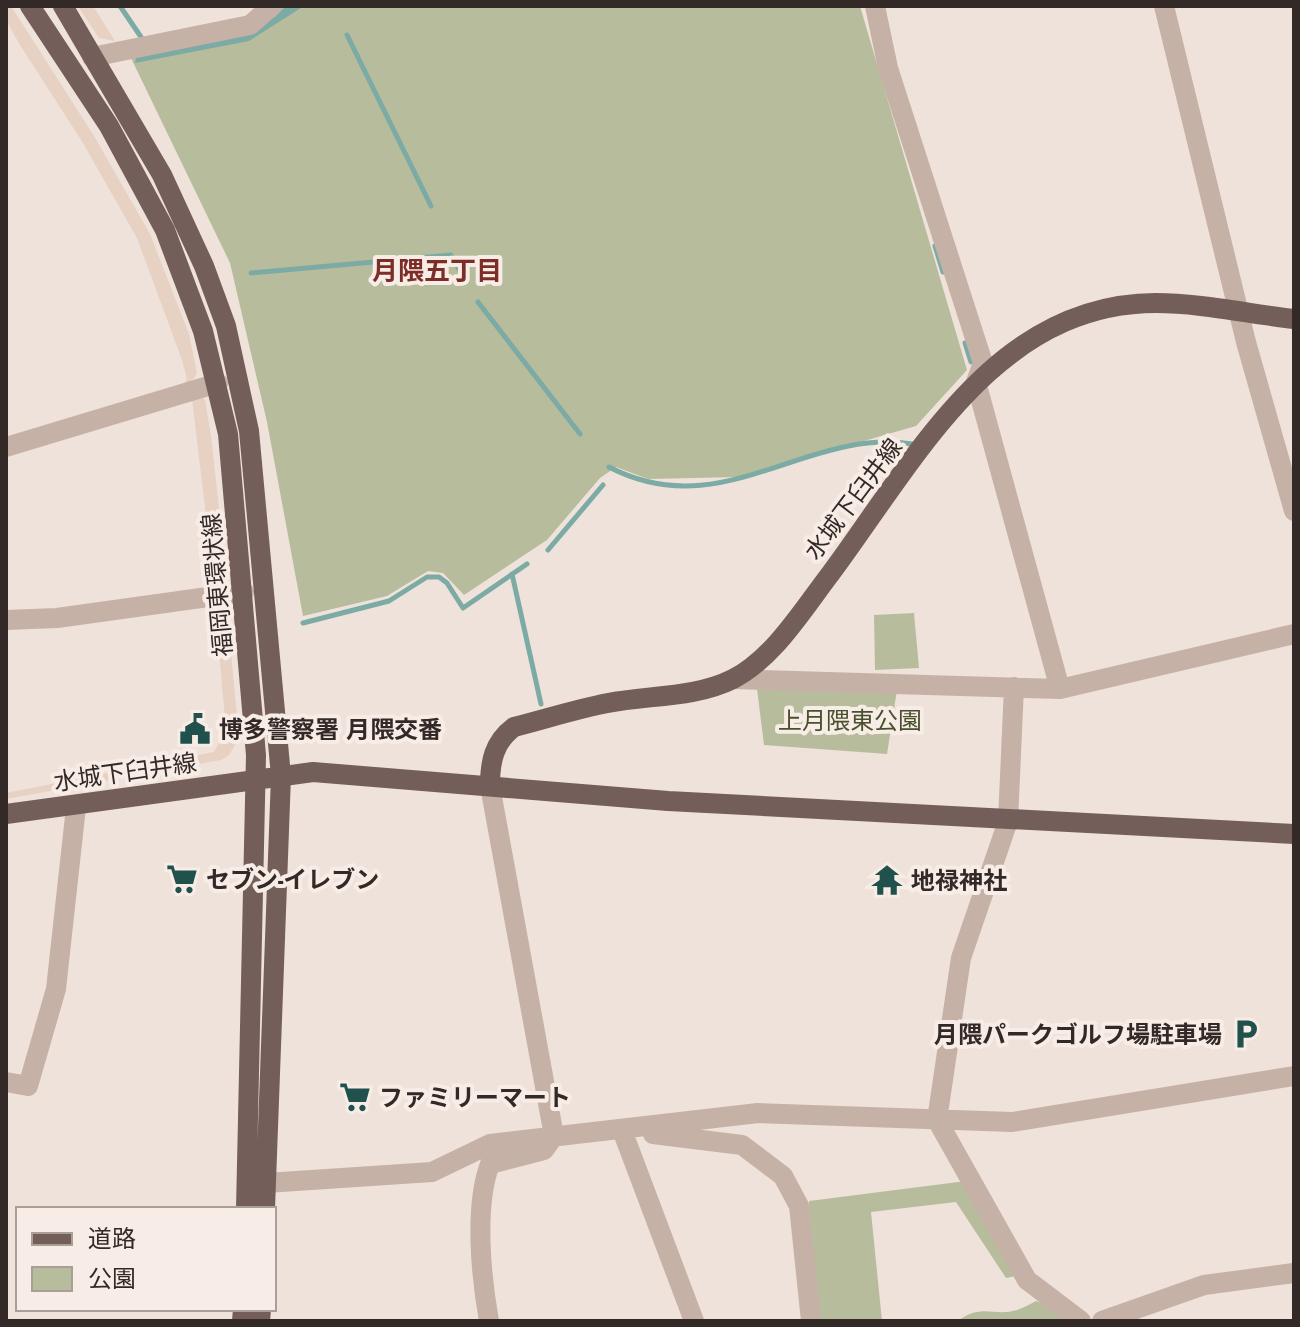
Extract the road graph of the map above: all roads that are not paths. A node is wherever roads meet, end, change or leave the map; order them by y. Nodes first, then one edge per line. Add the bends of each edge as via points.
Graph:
1 (30, 6) edge
2 (63, 6) edge
3 (272, 6) edge
4 (875, 6) edge
5 (1164, 6) edge
6 (92, 57) junction
7 (1241, 313) junction
8 (1294, 319) edge
9 (976, 382) junction
10 (218, 383) junction
11 (6, 447) edge
12 (1294, 511) edge
13 (244, 592) junction
14 (6, 620) edge
15 (1294, 634) edge
16 (733, 679) junction
17 (1014, 687) junction
18 (1060, 689) junction
19 (281, 776) junction
20 (256, 780) junction
21 (490, 786) junction
22 (76, 807) junction
23 (6, 814) edge
24 (1008, 821) junction
25 (1294, 834) edge
26 (1294, 1076) edge
27 (6, 1082) edge
28 (937, 1120) junction
29 (622, 1130) junction
30 (554, 1136) junction
31 (266, 1183) junction
32 (246, 1207) edge
33 (265, 1207) edge
34 (1294, 1273) edge
35 (489, 1321) edge
36 (694, 1321) edge
37 (811, 1321) edge
38 (1081, 1321) edge
39 (1102, 1321) edge

1 - 10 main road, 福岡東環状線 via 144,185 187,281
2 - 6 main road, 福岡東環状線
3 - 6 street via 250,25
4 - 9 street via 888,68 983,363
5 - 7 street
6 - 19 main road, 福岡東環状線 via 162,175 226,326 249,431
7 - 8 main road, 水城下臼井線
7 - 9 main road, 水城下臼井線 via 1156,303 1081,314 1047,328
7 - 12 street
9 - 16 main road, 水城下臼井線 via 782,635
9 - 18 street
10 - 11 street
10 - 13 main road, 福岡東環状線 via 235,481
13 - 14 street
13 - 20 main road, 福岡東環状線
15 - 18 street
16 - 17 street
16 - 21 main road, 水城下臼井線 via 514,727 503,735 490,762
17 - 18 street
17 - 24 street
19 - 20 main road, 水城下臼井線
19 - 21 main road, 水城下臼井線 via 313,772
19 - 31 main road, 福岡東環状線
20 - 22 main road, 水城下臼井線
20 - 32 main road, 福岡東環状線
21 - 24 main road, 水城下臼井線
21 - 30 street
22 - 23 main road, 水城下臼井線
22 - 27 street via 56,989 28,1086
24 - 25 main road, 水城下臼井線
24 - 28 street via 961,958
26 - 28 street via 1012,1122
28 - 29 street via 758,1113
28 - 38 street via 1027,1280
29 - 30 street
29 - 36 street
29 - 37 street via 742,1145 783,1176 799,1206
30 - 31 street via 490,1144 432,1172
30 - 35 street via 544,1150 490,1164 481,1187
31 - 33 main road, 福岡東環状線
34 - 39 street via 1204,1285

